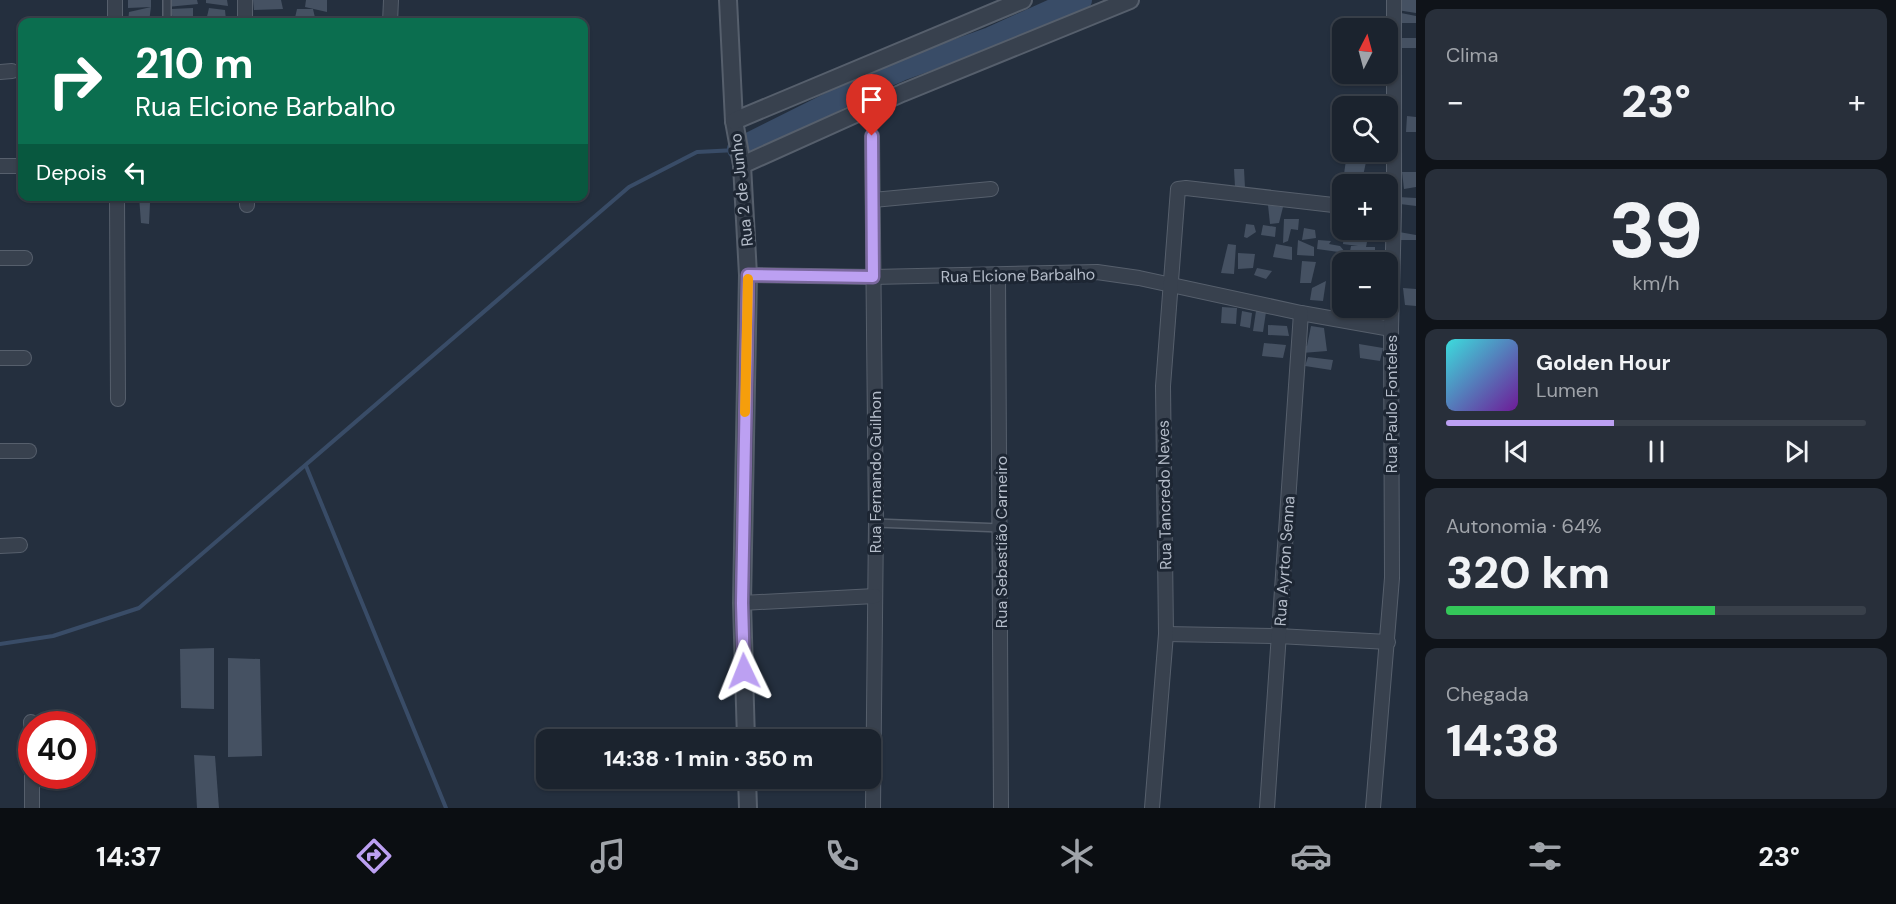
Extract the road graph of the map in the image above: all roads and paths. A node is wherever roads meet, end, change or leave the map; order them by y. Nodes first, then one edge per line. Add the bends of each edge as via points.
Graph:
1 (115, 0) edge
2 (167, 0) edge
3 (245, 0) edge
4 (391, 0) edge
5 (728, 0) edge
6 (1023, 0) edge
7 (1131, 0) edge
8 (1394, 0) edge
9 (115, 18) edge
10 (167, 18) edge
11 (245, 18) edge
12 (390, 18) edge
13 (734, 121) junction
14 (872, 136) dead end
15 (742, 165) junction
16 (0, 166) edge
17 (18, 166) edge
18 (1392, 174) edge
19 (991, 189) dead end
20 (873, 200) junction
21 (117, 201) edge
22 (1332, 205) edge
23 (1391, 240) edge
24 (0, 258) edge
25 (25, 258) dead end
26 (748, 275) junction
27 (998, 276) junction
28 (873, 277) junction
29 (1170, 286) junction
30 (1301, 313) junction
31 (1390, 329) junction
32 (0, 358) edge
33 (24, 358) dead end
34 (118, 399) dead end
35 (0, 451) edge
36 (29, 451) dead end
37 (876, 523) junction
38 (1001, 528) junction
39 (20, 545) dead end
40 (0, 546) edge
41 (875, 596) junction
42 (742, 603) junction
43 (1166, 634) junction
44 (1278, 636) junction
45 (1388, 642) junction
46 (746, 729) edge
47 (32, 789) edge
48 (747, 789) edge
49 (32, 808) edge
50 (748, 808) edge
51 (873, 808) edge
52 (1001, 808) edge
53 (1152, 808) edge
54 (1267, 808) edge
55 (1372, 808) edge

1 - 9 street
2 - 10 lane
3 - 11 street
4 - 12 street
5 - 13 street, Rua 2 de Junho
6 - 13 street
7 - 15 street via 902,93
8 - 18 street, Rua Paulo Fonteles
13 - 15 street, Rua 2 de Junho
14 - 20 street, Rua Fernando Guilhon
15 - 26 street, Rua 2 de Junho
16 - 17 street
19 - 20 street
20 - 28 street, Rua Fernando Guilhon
21 - 34 street
22 - 29 street, Rua Tancredo Neves via 1178,189
23 - 31 street, Rua Paulo Fonteles
24 - 25 street
26 - 28 street, Rua Elcione Barbalho
26 - 42 street, Rua 2 de Junho
27 - 28 street, Rua Elcione Barbalho
27 - 29 street, Rua Elcione Barbalho via 1097,272
27 - 38 street, Rua Sebastião Carneiro
28 - 37 street, Rua Fernando Guilhon
29 - 30 street, Rua Elcione Barbalho
29 - 43 street, Rua Tancredo Neves via 1163,386
30 - 31 street, Rua Elcione Barbalho
30 - 44 street, Rua Ayrton Senna
31 - 45 street, Rua Paulo Fonteles via 1392,578
32 - 33 street
35 - 36 street
37 - 38 lane
37 - 41 street, Rua Fernando Guilhon
38 - 52 street, Rua Sebastião Carneiro
39 - 40 street
41 - 42 street
41 - 51 street, Rua Fernando Guilhon
42 - 46 street, Rua 2 de Junho
43 - 44 street
43 - 53 street, Rua Tancredo Neves
44 - 45 street
44 - 54 street, Rua Ayrton Senna
45 - 55 street, Rua Paulo Fonteles
47 - 49 street
48 - 50 street

